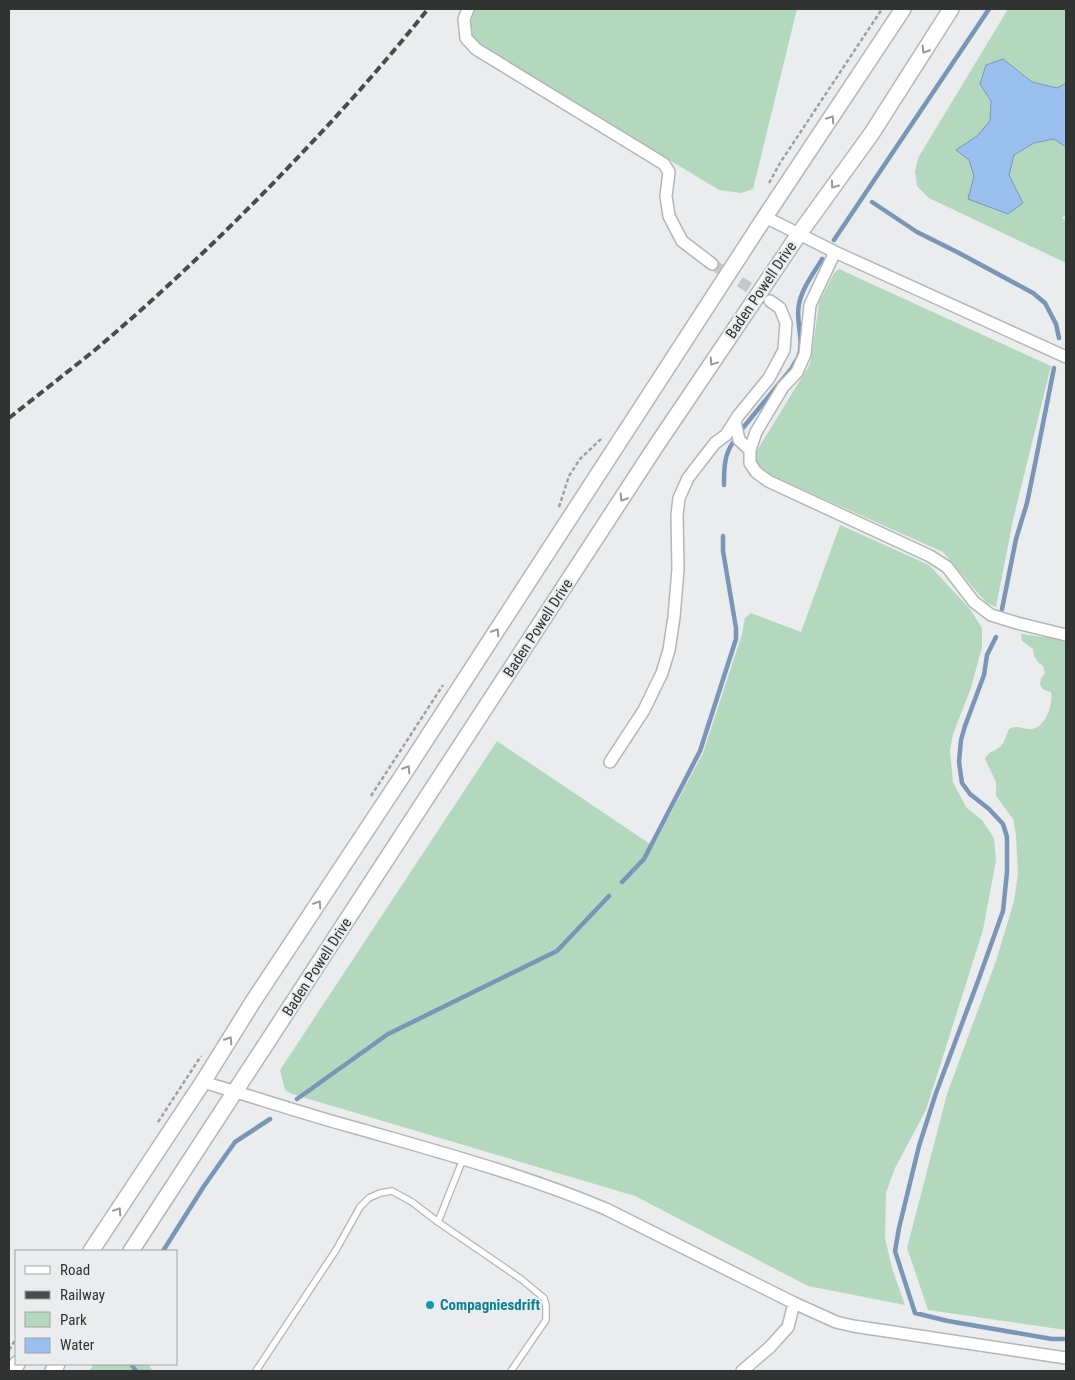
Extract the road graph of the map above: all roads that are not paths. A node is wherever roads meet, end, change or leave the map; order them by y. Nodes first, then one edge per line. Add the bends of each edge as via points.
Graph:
1 (468, 9) edge
2 (903, 9) edge
3 (950, 9) edge
4 (765, 217) junction
5 (799, 234) junction
6 (835, 252) junction
7 (712, 264) tunnel mouth
8 (770, 301) tunnel mouth
9 (1066, 357) edge
10 (734, 421) junction
11 (750, 450) junction
12 (1066, 635) edge
13 (610, 762) dead end
14 (203, 1082) junction
15 (236, 1092) junction
16 (463, 1158) junction
17 (438, 1222) junction
18 (92, 1250) edge
19 (132, 1250) edge
20 (794, 1303) junction
21 (1066, 1358) edge
22 (256, 1371) edge
23 (511, 1371) edge
24 (742, 1371) edge

1 - 7 street via 464,19 466,38 476,49 664,164 669,172 666,196 670,216 682,241
4 -> 2 main road
3 -> 5 main road, Baden Powell Drive via 872,133
4 - 5 street
14 -> 4 main road
5 - 6 street
5 -> 15 main road, Baden Powell Drive via 656,446
6 - 9 street
6 - 11 street via 810,305 805,354 797,372 783,387 756,432
8 - 10 street via 780,308 786,323 784,350 769,378
10 - 11 street via 740,440
10 - 13 street via 726,435 688,478 679,498 678,569 670,650 644,710
11 - 12 street via 750,463 768,481 930,556 947,567 974,602 991,615
14 - 15 street
18 -> 14 main road
15 - 16 street
15 - 19 main road, Baden Powell Drive
16 - 17 lane
16 - 20 street via 606,1209
17 - 22 lane via 392,1191 369,1198 360,1207 336,1250
17 - 23 lane via 544,1298 546,1320
20 - 21 street via 853,1326
20 - 24 street via 788,1327

